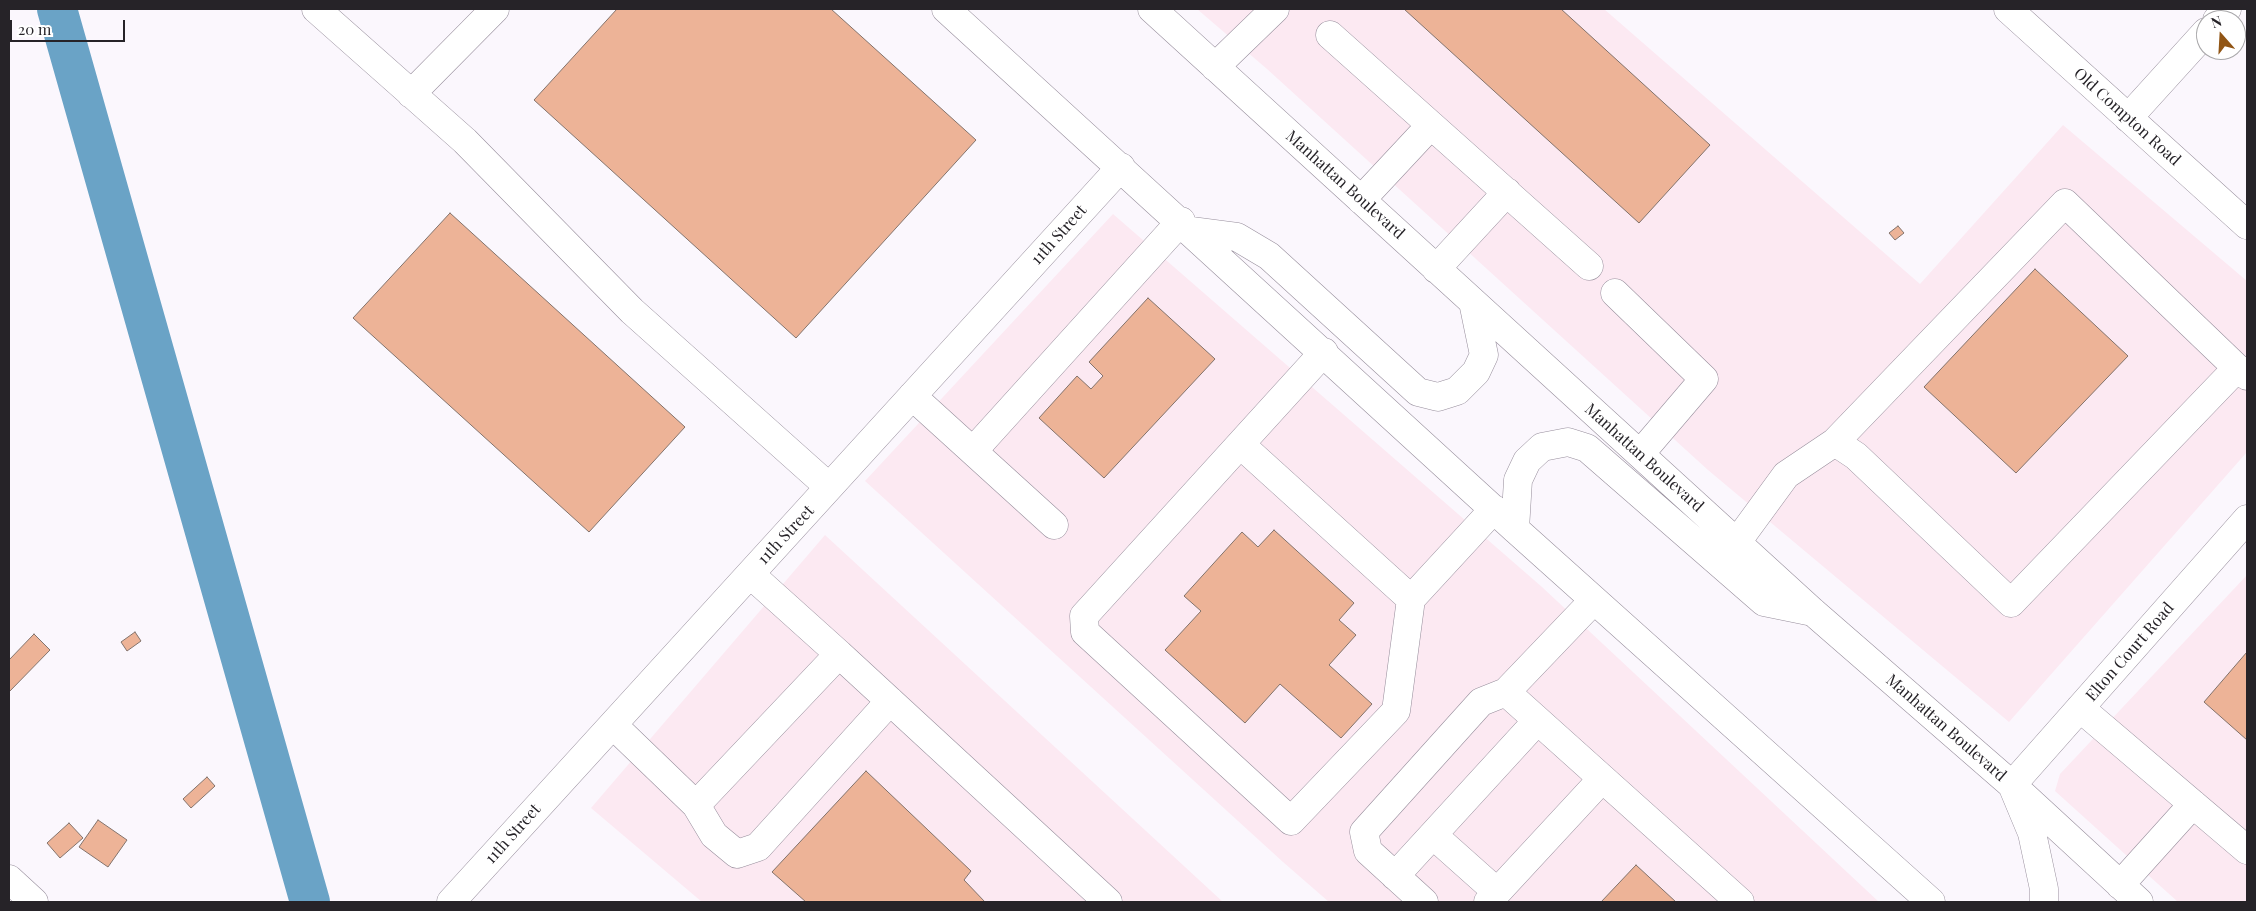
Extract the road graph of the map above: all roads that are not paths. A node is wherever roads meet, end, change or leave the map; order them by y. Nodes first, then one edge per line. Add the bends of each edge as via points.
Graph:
1 (316, 9) edge
2 (495, 9) edge
3 (946, 9) edge
4 (1152, 9) edge
5 (1275, 9) edge
6 (2008, 9) edge
7 (1330, 35) dead end
8 (2196, 43) edge
9 (1215, 67) junction
10 (411, 94) junction
11 (2128, 118) junction
12 (1430, 125) junction
13 (1121, 167) junction
14 (1507, 192) junction
15 (1361, 200) junction
16 (2247, 225) edge
17 (1186, 226) junction
18 (1589, 266) dead end
19 (1436, 269) junction
20 (1616, 293) dead end
21 (1473, 302) junction
22 (1324, 352) junction
23 (2242, 372) edge
24 (912, 396) junction
25 (1835, 442) junction
26 (1241, 444) junction
27 (973, 451) junction
28 (1640, 454) junction
29 (830, 487) junction
30 (1494, 508) junction
31 (2247, 519) edge
32 (1054, 525) dead end
33 (1515, 529) junction
34 (1736, 542) junction
35 (750, 574) junction
36 (1411, 599) junction
37 (1594, 600) junction
38 (1813, 612) junction
39 (838, 654) junction
40 (1506, 692) junction
41 (890, 701) junction
42 (2080, 708) junction
43 (1537, 721) junction
44 (613, 725) junction
45 (1601, 780) junction
46 (2012, 785) junction
47 (2193, 804) junction
48 (696, 805) junction
49 (1432, 835) junction
50 (2247, 850) edge
51 (1395, 876) junction
52 (9, 879) edge
53 (2130, 894) edge
54 (1492, 897) edge
55 (34, 902) edge
56 (451, 902) edge
57 (1108, 902) edge
58 (1424, 902) edge
59 (1740, 902) edge
60 (1931, 902) edge
61 (2044, 902) edge

1 - 10 street
2 - 10 street
3 - 13 street
4 - 9 street, Manhattan Boulevard
5 - 9 street
6 - 11 street, Old Compton Road
7 - 12 street
8 - 11 street
9 - 15 street, Manhattan Boulevard
10 - 29 street via 465,141 632,311
11 - 16 street, Old Compton Road
12 - 14 street
12 - 15 street
13 - 17 street
13 - 24 street, 11th Street
14 - 18 street
14 - 19 street
15 - 19 street, Manhattan Boulevard
17 - 21 street via 1237,237 1269,256 1418,392 1438,397 1457,391 1476,372 1484,355
17 - 22 street
17 - 27 street
19 - 21 street, Manhattan Boulevard
20 - 28 street via 1704,379
21 - 28 street, Manhattan Boulevard
22 - 26 street
22 - 30 street
23 - 25 street via 2011,603 1856,456
23 - 25 street via 2065,203
24 - 27 street
24 - 29 street, 11th Street
25 - 34 street via 1786,475
26 - 36 street
26 - 36 street via 1084,616 1085,632 1292,821 1396,712
27 - 32 street
28 - 34 street, Manhattan Boulevard
29 - 35 street, 11th Street
30 - 33 street
30 - 36 street
31 - 42 street, Elton Court Road
33 - 37 street
33 - 38 street via 1518,480 1527,461 1542,447 1568,442 1587,448 1764,602
34 - 38 street, Manhattan Boulevard
35 - 39 street
35 - 44 street, 11th Street
37 - 40 street
37 - 60 street
38 - 46 street, Manhattan Boulevard
39 - 41 street
39 - 48 street
40 - 43 street
40 - 51 street via 1481,702 1364,832 1368,851
41 - 48 street via 758,847 737,854 714,835
41 - 57 street
42 - 46 street, Elton Court Road
42 - 47 street
43 - 45 street
43 - 49 street
44 - 48 street
44 - 56 street, 11th Street
45 - 54 street
45 - 59 street
46 - 53 street, Manhattan Boulevard
46 - 61 street via 2032,833
47 - 50 street
47 - 53 street
49 - 51 street
49 - 54 street
51 - 58 street
52 - 55 street

